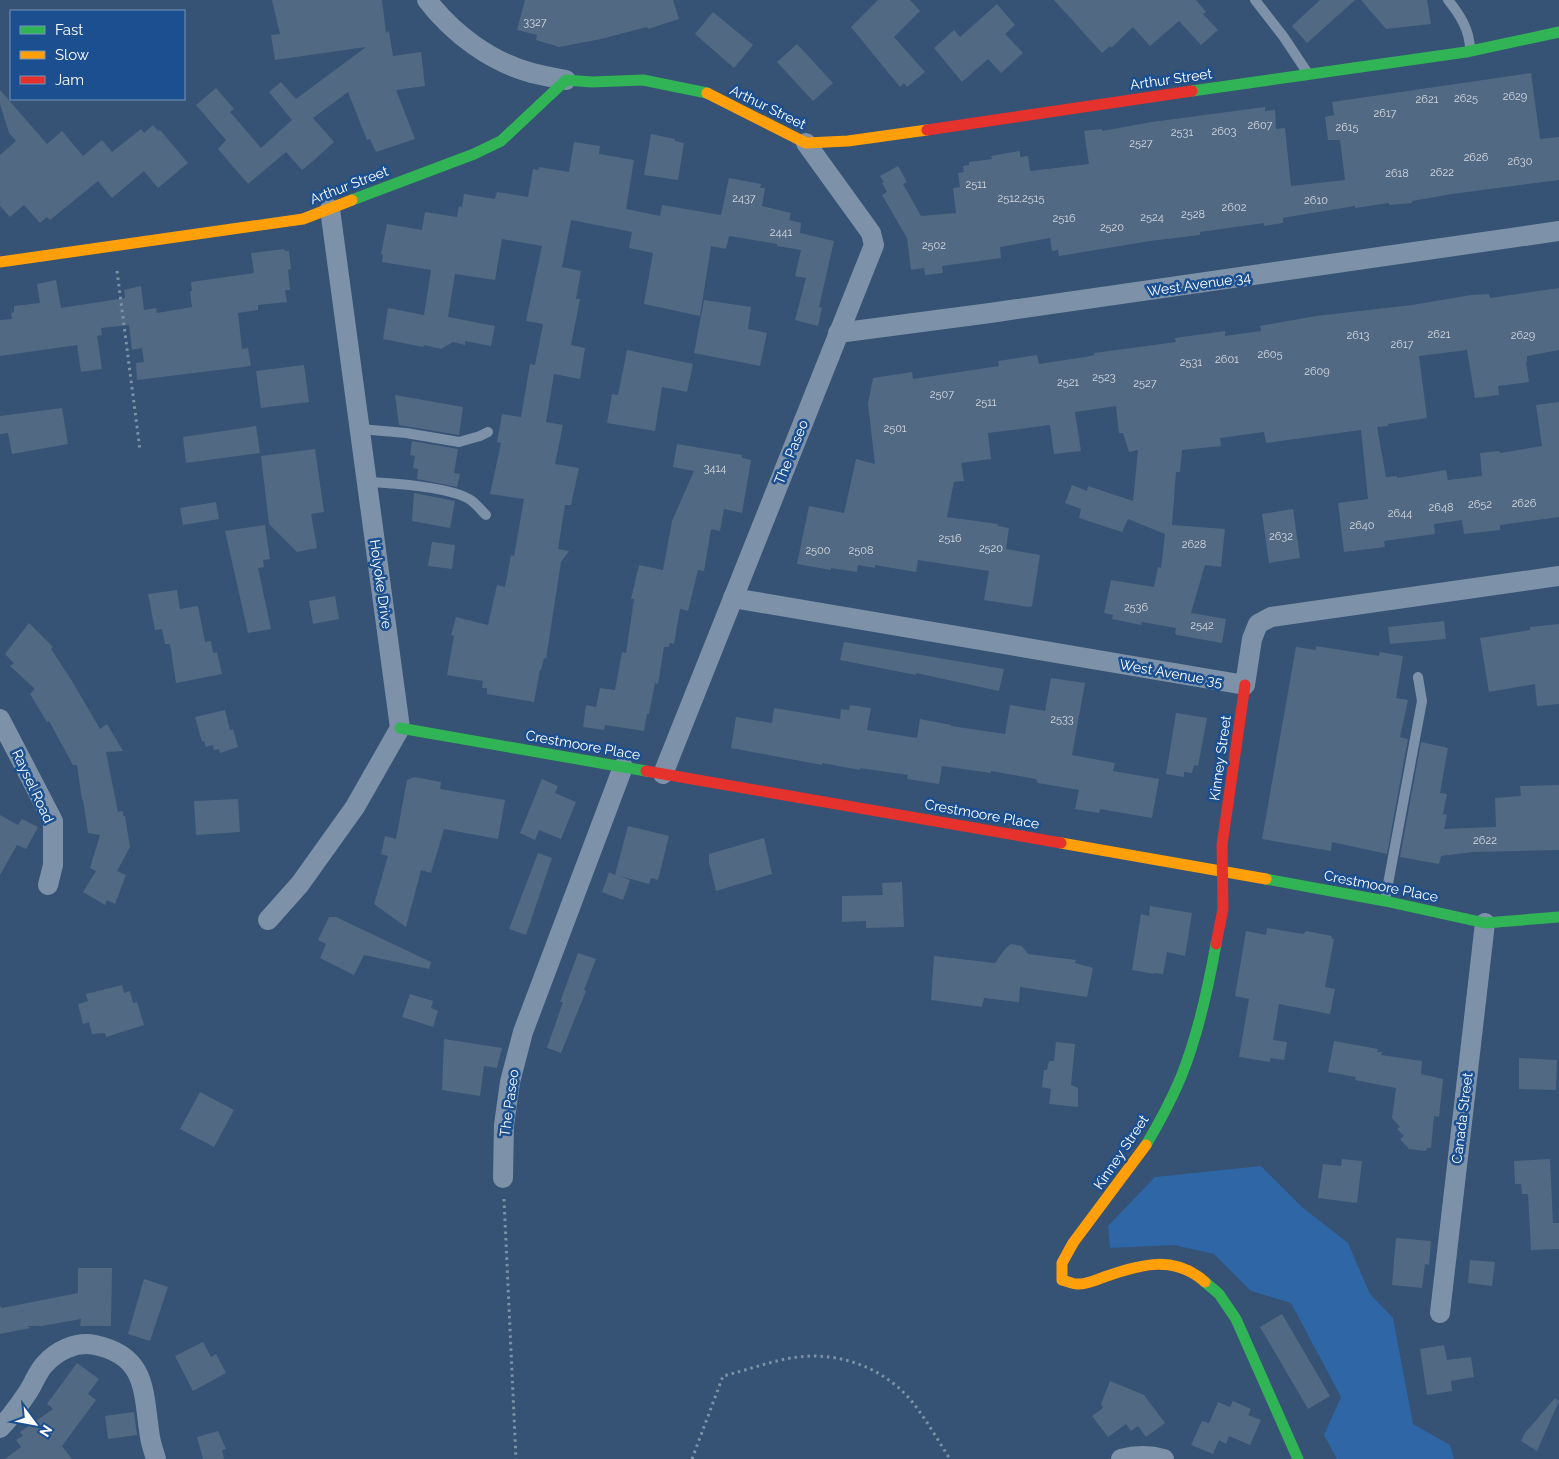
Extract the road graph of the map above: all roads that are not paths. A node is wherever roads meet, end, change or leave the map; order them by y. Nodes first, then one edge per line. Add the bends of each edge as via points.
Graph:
1 (427, 0) edge
2 (1255, 0) edge
3 (1448, 0) edge
4 (1559, 32) edge
5 (1470, 51) junction
6 (1309, 74) junction
7 (566, 80) junction
8 (806, 143) junction
9 (330, 209) junction
10 (1559, 231) edge
11 (0, 262) edge
12 (838, 333) junction
13 (360, 429) junction
14 (488, 432) dead end
15 (367, 482) junction
16 (486, 515) dead end
17 (1559, 576) edge
18 (733, 598) junction
19 (1418, 678) dead end
20 (1245, 686) junction
21 (0, 719) edge
22 (400, 728) junction
23 (623, 767) junction
24 (663, 774) junction
25 (1222, 870) junction
26 (48, 886) dead end
27 (1385, 901) junction
28 (1559, 917) edge
29 (268, 920) dead end
30 (1485, 923) junction
31 (503, 1178) road end
32 (1440, 1313) dead end
33 (0, 1428) edge
34 (156, 1459) edge
35 (1121, 1459) edge
36 (1164, 1459) edge
37 (1298, 1459) edge

1 - 7 street via 449,25 487,53 532,73
2 - 6 lane
3 - 5 lane via 1463,19
4 - 5 street, Arthur Street
5 - 6 street, Arthur Street
6 - 8 street, Arthur Street via 848,141
7 - 8 street, Arthur Street via 643,80 706,93
7 - 9 street, Arthur Street via 501,141
8 - 12 street, The Paseo via 871,233 874,246
9 - 11 street, Arthur Street via 303,219
9 - 13 street, Holyoke Drive
10 - 12 street, West Avenue 34
12 - 18 street, The Paseo
13 - 14 lane via 459,442
13 - 15 street, Holyoke Drive
15 - 16 lane via 403,484 454,494 472,501
15 - 22 street, Holyoke Drive
17 - 20 street via 1271,617 1258,624 1252,639
18 - 20 street, West Avenue 35
18 - 24 street, The Paseo
19 - 27 lane via 1422,701
20 - 25 street, Kinney Street via 1222,845
21 - 26 street, Raysel Road via 53,821 54,865
22 - 23 street, Crestmoore Place
22 - 29 street via 356,807 300,884
23 - 24 street, Crestmoore Place
23 - 31 street, The Paseo via 523,1032 505,1117
24 - 25 street, Crestmoore Place
25 - 27 street, Crestmoore Place
25 - 37 street, Kinney Street via 1223,909 1210,978 1181,1077 1144,1148 1073,1243 1062,1263 1062,1280 1077,1284 1090,1282 1153,1263 1178,1266 1200,1276 1219,1294 1236,1319
27 - 30 street, Crestmoore Place
28 - 30 street, Crestmoore Place
30 - 32 street, Canada Street
33 - 34 street via 43,1366 72,1346 90,1344 108,1348 126,1358 138,1373
35 - 36 street via 1133,1456

